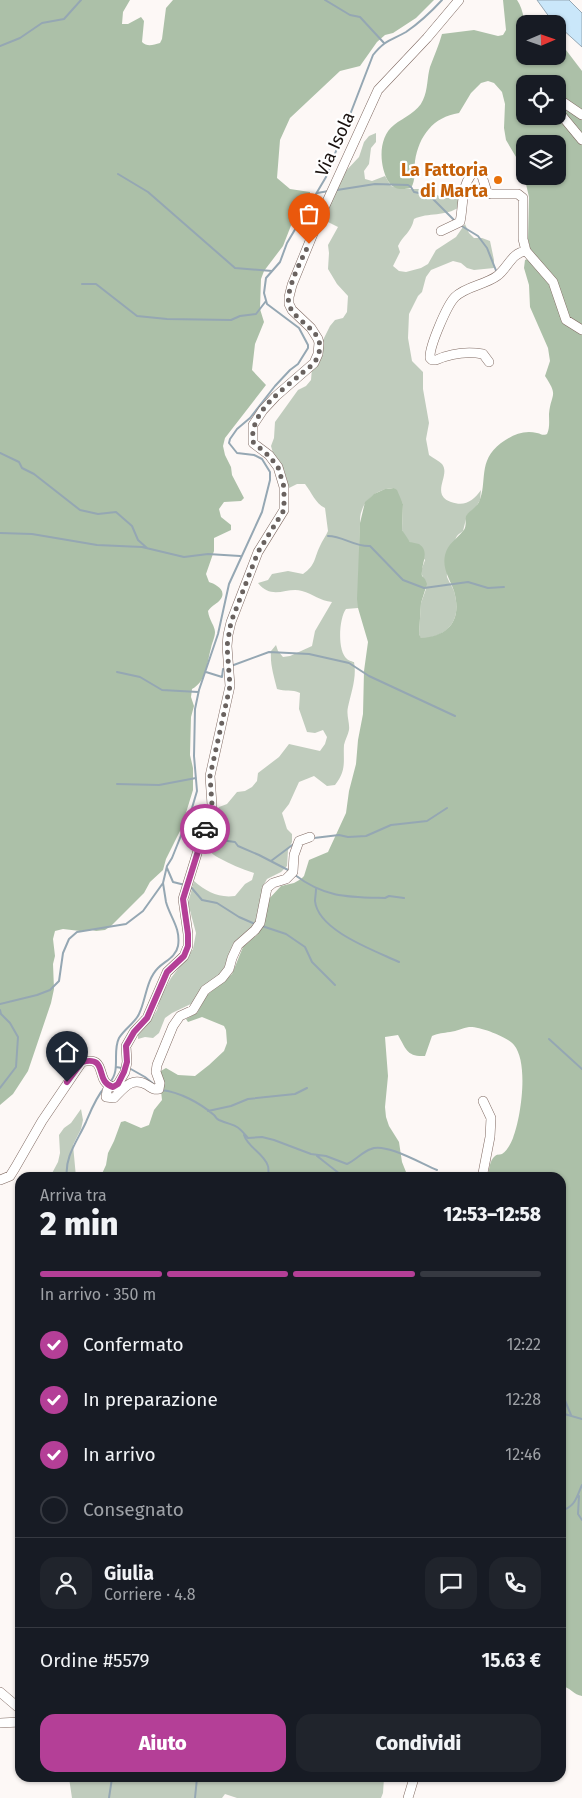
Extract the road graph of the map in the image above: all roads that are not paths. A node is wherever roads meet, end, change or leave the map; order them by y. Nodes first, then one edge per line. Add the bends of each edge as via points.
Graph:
1 (459, 0) edge
2 (566, 104) edge
3 (582, 115) edge
4 (566, 121) edge
5 (582, 140) edge
6 (441, 231) dead end
7 (526, 251) junction
8 (582, 330) edge
9 (489, 362) dead end
10 (310, 837) dead end
11 (110, 1086) junction
12 (483, 1102) dead end
13 (483, 1172) edge
14 (0, 1180) edge
15 (0, 1692) edge
16 (15, 1705) edge
17 (15, 1722) edge
18 (0, 1724) edge
19 (413, 1782) edge
20 (408, 1798) edge

1 - 11 street, Via Isola via 378,90 292,285 289,304 315,334 319,350 314,363 276,396 253,426 253,442 274,460 281,476 284,510 258,552 228,635 230,686 210,776 212,805 183,899 188,946 184,956 167,972 147,1018 126,1046 127,1062 118,1084
2 - 3 street
4 - 5 street
6 - 7 street via 460,222 465,185 470,174 477,169 487,192 518,194 523,198
7 - 8 street via 553,282 566,320
7 - 9 street via 515,255 497,276 456,296 430,350 432,360 472,352 483,354
10 - 11 street via 299,841 293,872 267,888 260,923 238,945 229,969 205,990 193,1010 180,1016 173,1026 157,1065 158,1089 135,1081 114,1098 109,1098 106,1091
11 - 14 street via 103,1080 100,1066 95,1061 82,1062 10,1176
12 - 13 street via 491,1118
15 - 16 street
17 - 18 street
19 - 20 street

